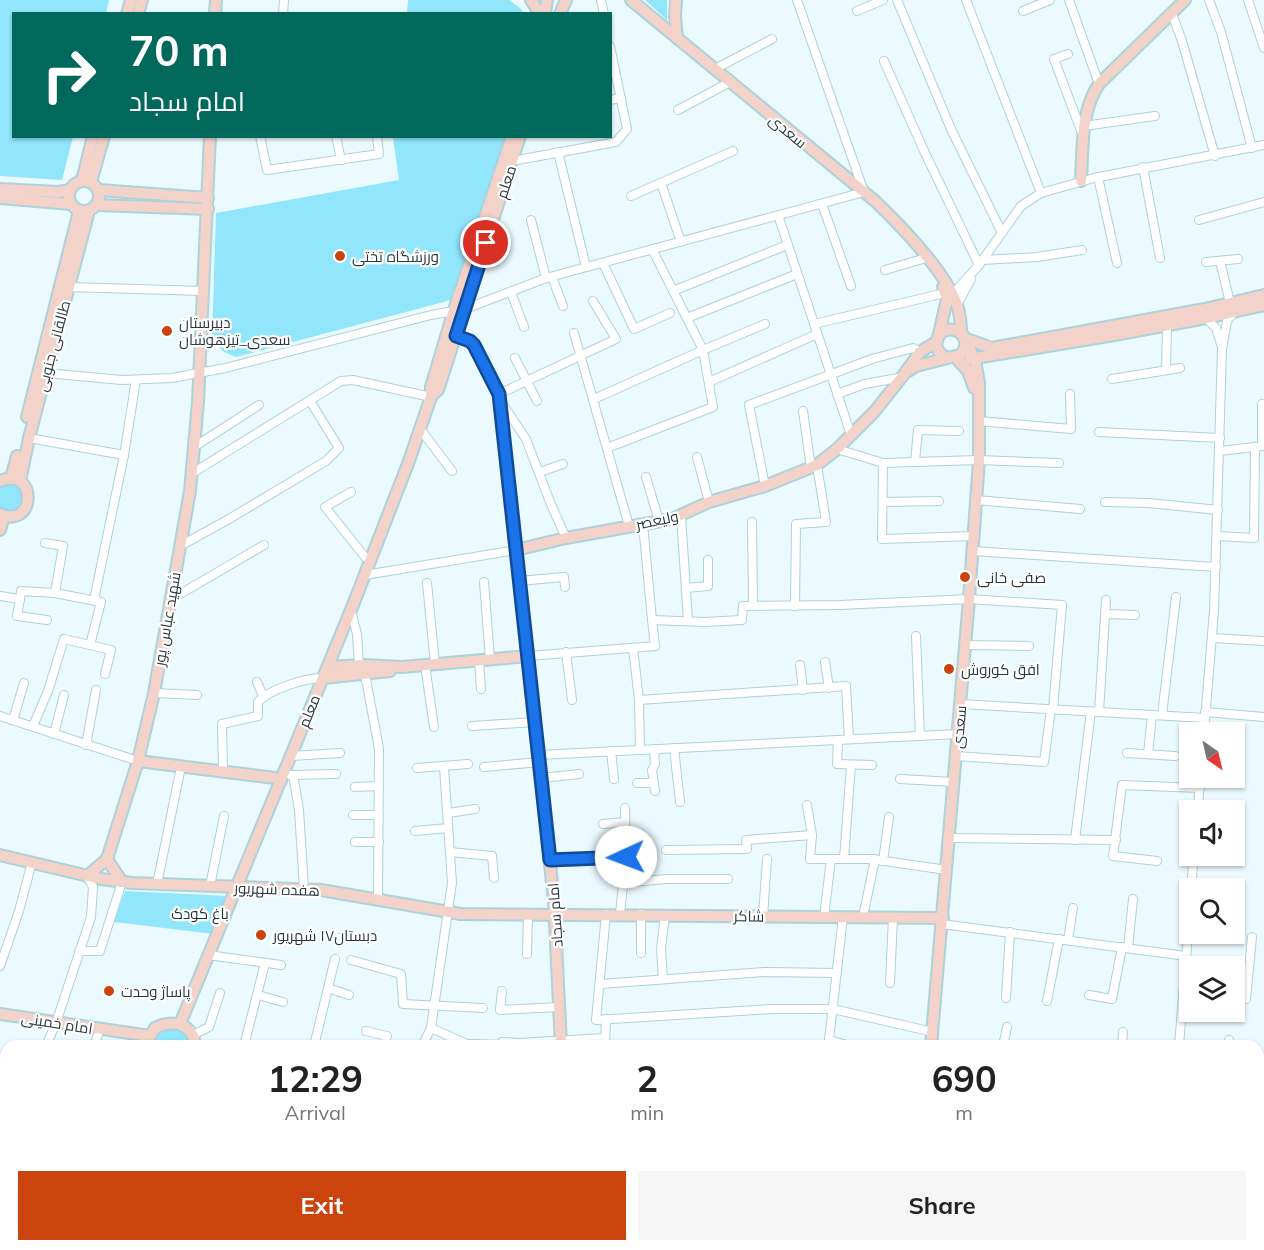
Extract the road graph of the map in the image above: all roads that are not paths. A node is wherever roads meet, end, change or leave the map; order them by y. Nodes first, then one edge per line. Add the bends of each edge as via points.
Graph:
1 (632, 0) edge
2 (676, 0) edge
3 (797, 0) edge
4 (883, 0) edge
5 (897, 0) edge
6 (966, 0) edge
7 (1050, 0) edge
8 (1069, 0) edge
9 (1185, 0) edge
10 (1209, 0) edge
11 (1248, 0) edge
12 (857, 10) dead end
13 (1023, 11) dead end
14 (1172, 14) junction
15 (677, 38) junction
16 (772, 39) dead end
17 (1264, 48) edge
18 (1068, 54) dead end
19 (612, 55) edge
20 (884, 61) dead end
21 (715, 69) junction
22 (730, 82) junction
23 (1099, 84) junction
24 (621, 98) junction
25 (612, 100) edge
26 (678, 110) dead end
27 (1155, 116) dead end
28 (1084, 131) junction
29 (210, 138) edge
30 (260, 138) edge
31 (336, 138) edge
32 (377, 138) edge
33 (511, 138) edge
34 (519, 138) edge
35 (97, 141) edge
36 (1264, 145) edge
37 (1252, 148) junction
38 (733, 151) dead end
39 (558, 152) junction
40 (1215, 156) junction
41 (341, 160) junction
42 (512, 161) junction
43 (1143, 167) junction
44 (1098, 177) junction
45 (1081, 181) junction
46 (661, 183) junction
47 (91, 184) junction
48 (0, 189) edge
49 (70, 190) junction
50 (864, 192) junction
51 (1041, 193) junction
52 (631, 196) dead end
53 (0, 198) edge
54 (143, 200) junction
55 (1264, 202) edge
56 (208, 204) junction
57 (822, 204) junction
58 (84, 208) junction
59 (778, 215) junction
60 (531, 220) dead end
61 (1199, 220) dead end
62 (1002, 233) junction
63 (681, 242) junction
64 (788, 245) junction
65 (652, 249) junction
66 (1082, 250) dead end
67 (926, 258) junction
68 (1160, 258) dead end
69 (1238, 259) dead end
70 (1220, 261) junction
71 (980, 262) junction
72 (1206, 262) dead end
73 (603, 263) junction
74 (1117, 263) dead end
75 (586, 267) junction
76 (885, 270) dead end
77 (797, 274) junction
78 (549, 277) junction
79 (851, 286) dead end
80 (68, 287) junction
81 (204, 291) junction
82 (673, 291) junction
83 (511, 292) junction
84 (1264, 295) edge
85 (952, 298) junction
86 (593, 301) dead end
87 (1264, 305) edge
88 (563, 306) dead end
89 (1232, 307) junction
90 (459, 309) junction
91 (670, 313) dead end
92 (687, 318) junction
93 (1206, 318) junction
94 (765, 324) dead end
95 (814, 324) junction
96 (1167, 325) junction
97 (524, 327) dead end
98 (574, 333) dead end
99 (817, 334) junction
100 (456, 336) junction
101 (963, 336) junction
102 (938, 338) junction
103 (1222, 349) junction
104 (703, 350) junction
105 (920, 352) junction
106 (581, 355) junction
107 (950, 357) junction
108 (515, 358) dead end
109 (975, 360) junction
110 (1180, 368) dead end
111 (1167, 370) junction
112 (46, 373) junction
113 (199, 374) junction
114 (831, 374) junction
115 (904, 375) junction
116 (1112, 379) dead end
117 (136, 380) junction
118 (526, 381) junction
119 (709, 382) junction
120 (837, 394) junction
121 (1070, 394) dead end
122 (431, 397) junction
123 (500, 398) junction
124 (594, 399) junction
125 (310, 401) junction
126 (537, 401) dead end
127 (1262, 404) dead end
128 (259, 405) dead end
129 (979, 409) junction
130 (803, 411) dead end
131 (979, 421) junction
132 (421, 430) junction
133 (959, 431) dead end
134 (1099, 432) dead end
135 (851, 435) junction
136 (29, 438) junction
137 (1220, 438) junction
138 (194, 447) junction
139 (1260, 447) edge
140 (607, 448) junction
141 (837, 449) junction
142 (1220, 451) junction
143 (124, 455) junction
144 (697, 457) dead end
145 (979, 460) junction
146 (915, 462) junction
147 (883, 463) junction
148 (1059, 463) dead end
149 (562, 464) dead end
150 (814, 466) junction
151 (452, 471) dead end
152 (540, 472) junction
153 (192, 474) junction
154 (646, 477) dead end
155 (10, 480) edge
156 (765, 486) junction
157 (351, 492) dead end
158 (976, 500) junction
159 (939, 501) dead end
160 (709, 502) junction
161 (883, 502) junction
162 (1105, 502) dead end
163 (1080, 509) dead end
164 (1218, 510) junction
165 (2, 515) edge
166 (681, 516) junction
167 (659, 521) junction
168 (752, 522) dead end
169 (644, 524) junction
170 (629, 526) junction
171 (0, 530) edge
172 (974, 536) junction
173 (1217, 536) junction
174 (566, 538) junction
175 (45, 543) dead end
176 (264, 545) dead end
177 (180, 546) junction
178 (516, 550) junction
179 (973, 551) junction
180 (371, 560) junction
181 (708, 560) dead end
182 (1216, 567) junction
183 (365, 575) junction
184 (519, 580) junction
185 (484, 582) dead end
186 (427, 583) dead end
187 (565, 587) dead end
188 (686, 588) junction
189 (55, 593) junction
190 (0, 596) edge
191 (1176, 597) dead end
192 (20, 599) junction
193 (969, 599) junction
194 (170, 600) junction
195 (1106, 600) dead end
196 (97, 601) junction
197 (753, 606) junction
198 (795, 606) junction
199 (351, 611) junction
200 (1106, 614) junction
201 (1136, 615) dead end
202 (47, 620) dead end
203 (652, 620) junction
204 (688, 621) junction
205 (916, 636) dead end
206 (1212, 638) junction
207 (1264, 641) edge
208 (90, 645) junction
209 (965, 645) junction
210 (1029, 646) dead end
211 (633, 648) junction
212 (566, 652) junction
213 (529, 656) junction
214 (485, 660) junction
215 (825, 662) dead end
216 (430, 665) junction
217 (800, 665) dead end
218 (328, 667) junction
219 (362, 670) junction
220 (105, 674) dead end
221 (323, 678) junction
222 (257, 682) dead end
223 (24, 683) dead end
224 (829, 688) junction
225 (482, 689) dead end
226 (96, 690) dead end
227 (803, 690) junction
228 (154, 693) junction
229 (64, 695) dead end
230 (197, 695) dead end
231 (263, 696) junction
232 (572, 700) dead end
233 (639, 700) junction
234 (961, 704) junction
235 (1052, 709) junction
236 (1095, 712) junction
237 (1152, 715) junction
238 (1162, 715) junction
239 (1205, 715) junction
240 (0, 716) edge
241 (1264, 717) edge
242 (14, 720) junction
243 (535, 722) junction
244 (1205, 722) edge
245 (33, 726) junction
246 (472, 726) dead end
247 (434, 728) dead end
248 (54, 734) junction
249 (958, 734) junction
250 (920, 736) junction
251 (849, 739) junction
252 (837, 740) junction
253 (86, 746) junction
254 (674, 748) junction
255 (654, 749) junction
256 (640, 750) junction
257 (610, 751) junction
258 (340, 753) dead end
259 (1127, 753) dead end
260 (1148, 754) junction
261 (291, 756) junction
262 (956, 756) junction
263 (1175, 756) dead end
264 (539, 758) junction
265 (138, 761) junction
266 (468, 764) dead end
267 (851, 765) junction
268 (872, 765) dead end
269 (181, 767) junction
270 (444, 767) junction
271 (484, 767) dead end
272 (417, 768) dead end
273 (223, 772) junction
274 (336, 774) dead end
275 (579, 774) dead end
276 (286, 777) junction
277 (542, 778) junction
278 (614, 778) dead end
279 (900, 779) dead end
280 (954, 782) junction
281 (637, 783) dead end
282 (379, 786) junction
283 (354, 787) dead end
284 (1179, 787) edge
285 (1200, 788) edge
286 (1199, 800) edge
287 (680, 802) dead end
288 (807, 806) dead end
289 (625, 808) dead end
290 (475, 809) dead end
291 (447, 813) junction
292 (353, 815) dead end
293 (379, 815) junction
294 (224, 816) dead end
295 (889, 817) dead end
296 (625, 822) junction
297 (603, 824) dead end
298 (448, 828) junction
299 (415, 831) dead end
300 (812, 835) junction
301 (950, 838) junction
302 (1075, 840) junction
303 (1116, 840) junction
304 (355, 842) dead end
305 (379, 842) junction
306 (666, 850) dead end
307 (450, 852) junction
308 (0, 855) edge
309 (626, 857) junction
310 (107, 859) junction
311 (767, 859) dead end
312 (831, 859) junction
313 (844, 859) junction
314 (550, 860) junction
315 (879, 860) junction
316 (1157, 861) dead end
317 (32, 862) junction
318 (947, 870) junction
319 (87, 876) junction
320 (494, 878) dead end
321 (728, 879) dead end
322 (122, 882) junction
323 (623, 883) junction
324 (157, 884) junction
325 (210, 886) junction
326 (236, 887) junction
327 (304, 889) junction
328 (378, 899) junction
329 (1133, 899) dead end
330 (1072, 908) dead end
331 (448, 911) junction
332 (528, 914) junction
333 (606, 914) junction
334 (620, 914) junction
335 (641, 914) junction
336 (555, 915) junction
337 (665, 915) junction
338 (763, 916) junction
339 (824, 917) junction
340 (843, 917) junction
341 (863, 917) junction
342 (893, 917) junction
343 (942, 921) junction
344 (1010, 932) junction
345 (1252, 937) dead end
346 (1059, 939) junction
347 (1068, 940) junction
348 (1187, 944) edge
349 (1125, 948) junction
350 (79, 951) junction
351 (641, 953) dead end
352 (526, 954) dead end
353 (208, 955) junction
354 (1186, 956) joint
355 (335, 959) dead end
356 (351, 960) dead end
357 (265, 963) junction
358 (0, 964) edge
359 (281, 966) dead end
360 (837, 973) junction
361 (663, 979) junction
362 (890, 983) dead end
363 (601, 984) junction
364 (328, 988) junction
365 (502, 991) dead end
366 (220, 993) dead end
367 (258, 995) junction
368 (349, 995) dead end
369 (1089, 995) dead end
370 (1006, 998) dead end
371 (1245, 999) edge
372 (1047, 1001) dead end
373 (283, 1002) dead end
374 (434, 1006) junction
375 (560, 1007) junction
376 (483, 1008) dead end
377 (832, 1009) junction
378 (0, 1014) edge
379 (606, 1019) junction
380 (1182, 1022) edge
381 (56, 1023) junction
382 (180, 1024) junction
383 (1006, 1027) dead end
384 (431, 1028) junction
385 (100, 1029) junction
386 (366, 1032) dead end
387 (933, 1032) junction
388 (1124, 1032) dead end
389 (48, 1040) edge
390 (96, 1040) edge
391 (145, 1040) edge
392 (149, 1040) edge
393 (193, 1040) edge
394 (198, 1040) edge
395 (246, 1040) edge
396 (315, 1040) edge
397 (386, 1040) edge
398 (425, 1040) edge
399 (458, 1040) edge
400 (561, 1040) edge
401 (605, 1040) edge
402 (829, 1040) edge
403 (932, 1040) edge
404 (1004, 1040) edge
405 (1123, 1040) edge
406 (1180, 1040) edge

1 - 15 street, سعدی
2 - 15 street
3 - 50 street
4 - 12 street
5 - 62 street via 951,129
6 - 51 street
7 - 13 street
8 - 23 street
9 - 14 street
10 - 37 street
11 - 17 street
14 - 23 street
14 - 40 street
15 - 21 street, سعدی
16 - 21 street
18 - 28 street via 1054,59
19 - 24 street
20 - 71 street
21 - 22 street, سعدی
22 - 26 street
22 - 50 street, سعدی
23 - 28 street via 1090,97
24 - 25 street
24 - 39 street via 627,129 616,142
27 - 28 street
28 - 45 street
29 - 56 street, شهید عباس پور
30 - 41 street via 267,170
31 - 41 street
32 - 41 street via 379,154
33 - 90 street, معلم
34 - 42 street, معلم
35 - 47 street
36 - 37 street
37 - 40 street
38 - 46 street
39 - 42 street
39 - 75 street
40 - 43 street
42 - 90 street, معلم
43 - 44 street
43 - 68 street
44 - 45 street
44 - 74 street
45 - 51 street
46 - 52 street
46 - 63 street
47 - 49 street via 73,186
47 - 54 street
47 - 58 street via 100,195
48 - 49 street
49 - 58 street via 69,195
50 - 57 street
50 - 67 street, سعدی
51 - 62 street via 1021,206
53 - 58 street
54 - 56 street
54 - 58 street
55 - 61 street
56 - 81 street, شهید عباس پور
57 - 59 street
57 - 79 street
58 - 80 street, طالقانی جنوبی
58 - 155 street, طالقانی جنوبی
59 - 63 street
59 - 64 street
60 - 78 street
62 - 71 street
63 - 65 street
64 - 77 street
64 - 82 street
65 - 73 street
65 - 82 street
66 - 71 street
67 - 76 street
67 - 85 street, سعدی
69 - 70 street
70 - 72 street
70 - 89 street
71 - 85 street
73 - 75 street
73 - 91 street via 634,329
75 - 78 street
77 - 92 street
77 - 95 street
78 - 83 street
78 - 88 street
80 - 81 street
80 - 112 street, طالقانی جنوبی
81 - 113 street, شهید عباس پور
82 - 92 street
83 - 90 street
83 - 97 street
84 - 89 street
85 - 95 street
85 - 101 street, سعدی
85 - 102 street
86 - 106 street via 616,339
87 - 89 street
89 - 93 street
89 - 101 street via 992,348
89 - 103 street
90 - 100 street, معلم
90 - 113 street
90 - 122 street, معلم via 431,387
92 - 104 street
93 - 96 street
93 - 103 street via 1216,328
94 - 104 street
95 - 99 street
96 - 109 street
96 - 111 street
98 - 106 street
99 - 114 street
99 - 119 street
100 - 122 street, معلم via 438,390
100 - 123 street, امام سجاد via 474,345
101 - 102 street via 949,329
101 - 107 street via 965,347 960,355
101 - 109 street, سعدی
102 - 105 street, ولیعصر
102 - 107 street via 938,351
103 - 137 street
104 - 119 street
104 - 124 street
105 - 114 street via 913,348
105 - 115 street, ولیعصر
106 - 118 street
106 - 124 street
107 - 109 street
107 - 115 street, ولیعصر via 916,366
107 - 129 street, سعدی via 971,376
108 - 118 street
109 - 129 street, سعدی
110 - 111 street
111 - 116 street
112 - 117 street
112 - 136 street, طالقانی جنوبی
113 - 117 street
113 - 138 street, شهید عباس پور
114 - 120 street
114 - 156 street via 749,405
115 - 120 street
115 - 135 street, ولیعصر
117 - 143 street
118 - 123 street
118 - 126 street
119 - 140 street via 713,407
120 - 135 street
121 - 131 street via 1071,429
122 - 125 street via 353,380 340,381
122 - 132 street, معلم
123 - 152 street via 526,439
123 - 178 street, امام سجاد
124 - 140 street
125 - 153 street
125 - 177 street via 339,448 326,461
127 - 139 street
128 - 138 street
129 - 131 street, سعدی
130 - 150 street
131 - 145 street, سعدی
132 - 151 street
132 - 180 street, معلم
133 - 146 street via 918,430
134 - 137 street
135 - 141 street, ولیعصر
136 - 143 street
136 - 155 street, طالقانی جنوبی
137 - 142 street
138 - 153 street, شهید عباس پور
139 - 142 street
139 - 173 street via 1254,538
140 - 170 street
141 - 147 street
141 - 150 street, ولیعصر
142 - 164 street
143 - 196 street
144 - 160 street
145 - 146 street
145 - 148 street
145 - 158 street, سعدی
146 - 147 street
147 - 161 street
149 - 152 street
150 - 156 street, ولیعصر
150 - 198 street via 826,522 796,524
152 - 174 street
153 - 177 street, شهید عباس پور
154 - 167 street
155 - 165 street via 28,491 29,497 26,508 16,516
156 - 160 street, ولیعصر
157 - 180 street via 325,507
158 - 163 street
158 - 172 street, سعدی
159 - 161 street
160 - 166 street, ولیعصر
161 - 172 street via 882,539
162 - 164 street via 1149,502
164 - 173 street
165 - 171 street
166 - 167 street, ولیعصر
166 - 188 street
167 - 169 street, ولیعصر
168 - 197 street
169 - 170 street, ولیعصر
169 - 203 street
170 - 174 street, ولیعصر
172 - 179 street, سعدی
173 - 182 street
174 - 178 street, ولیعصر
175 - 189 street via 63,546
176 - 194 street
177 - 194 street, شهید عباس پور
178 - 183 street, ولیعصر
178 - 184 street, امام سجاد
179 - 182 street
179 - 193 street, سعدی
180 - 183 street, معلم
181 - 188 street via 708,586
182 - 206 street
183 - 199 street, معلم
184 - 187 street via 564,576
184 - 213 street, امام سجاد
185 - 214 street
186 - 216 street
188 - 204 street
189 - 192 street via 21,591
189 - 196 street
190 - 192 street
191 - 238 street
192 - 202 street via 17,616
193 - 198 street
193 - 209 street, سعدی
193 - 235 street via 1062,605
194 - 228 street, شهید عباس پور
195 - 200 street
196 - 208 street
197 - 198 street
197 - 204 street via 744,606 742,620
199 - 218 street, معلم
199 - 219 street
200 - 201 street
200 - 236 street
203 - 204 street
203 - 211 street via 656,646
205 - 250 street
206 - 207 street
206 - 239 street
208 - 220 street via 111,650
208 - 245 street via 64,639
209 - 210 street
209 - 234 street, سعدی
211 - 212 street
211 - 233 street
212 - 213 street
212 - 232 street
213 - 214 street
213 - 243 street, امام سجاد
214 - 216 street
214 - 225 street
215 - 224 street
216 - 219 street
216 - 247 street
217 - 227 street
218 - 219 street
218 - 221 street, معلم
219 - 221 street
219 - 282 street via 379,749
221 - 231 street
221 - 261 street, معلم
222 - 231 street
223 - 242 street
224 - 227 street
224 - 251 street via 846,686
226 - 253 street
227 - 233 street
228 - 230 street
228 - 265 street, شهید عباس پور
229 - 248 street
231 - 273 street via 258,702 258,716 222,724
233 - 256 street
234 - 235 street
234 - 249 street, سعدی
235 - 236 street
235 - 262 street via 1044,762
236 - 237 street
236 - 302 street
237 - 238 street
237 - 260 street
238 - 239 street
239 - 241 street
239 - 244 street
240 - 242 street
242 - 245 street
243 - 246 street
243 - 264 street, امام سجاد
245 - 248 street
248 - 253 street
249 - 250 street
249 - 262 street, سعدی
250 - 251 street
251 - 252 street
252 - 254 street
252 - 267 street via 837,764
253 - 265 street
254 - 255 street
254 - 287 street
255 - 256 street
255 - 281 street via 654,787
256 - 257 street
257 - 264 street
257 - 278 street
258 - 261 street
259 - 260 street
260 - 263 street
261 - 276 street, معلم
262 - 280 street, سعدی
264 - 271 street
264 - 277 street, امام سجاد
265 - 269 street
265 - 310 street, شهید عباس پور
266 - 270 street
267 - 268 street
267 - 313 street
269 - 273 street
269 - 324 street
270 - 272 street
270 - 291 street
273 - 276 street
274 - 276 street
275 - 277 street
276 - 326 street, معلم
276 - 327 street via 299,810
277 - 314 street, امام سجاد
279 - 280 street
280 - 301 street, سعدی
282 - 283 street
282 - 293 street
284 - 303 street via 1122,785
285 - 286 street
288 - 300 street
289 - 296 street
290 - 291 street
291 - 298 street
292 - 293 street
293 - 305 street
294 - 325 street
295 - 315 street
296 - 297 street
296 - 309 street
298 - 299 street
298 - 307 street
300 - 306 street via 747,840 747,849
300 - 312 street via 810,859
301 - 302 street
301 - 318 street, سعدی
302 - 303 street
303 - 316 street via 1113,856
304 - 305 street
305 - 328 street
307 - 320 street via 492,855
307 - 331 street via 452,883
308 - 317 street, هفده شهریور
309 - 314 street
309 - 323 street
310 - 319 street
310 - 322 street
311 - 338 street
312 - 313 street
312 - 339 street
313 - 315 street
314 - 336 street, امام سجاد
315 - 318 street
315 - 341 street
317 - 319 street, هفده شهریور
317 - 358 street
318 - 343 street, سعدی
319 - 322 street, هفده شهریور
319 - 350 street via 93,887 91,917
321 - 323 street
322 - 324 street, هفده شهریور
322 - 350 street via 100,951
323 - 334 street
324 - 325 street, هفده شهریور
325 - 326 street, هفده شهریور
326 - 327 street, هفده شهریور
326 - 353 street, معلم
327 - 328 street, هفده شهریور
328 - 331 street, هفده شهریور
329 - 349 street
330 - 347 street
331 - 332 street, هفده شهریور
331 - 374 street
332 - 336 street, هفده شهریور
332 - 352 street
333 - 334 street, شاکر
333 - 336 street, شاکر
333 - 363 street
334 - 335 street, شاکر
335 - 337 street, شاکر
335 - 351 street
336 - 375 street, امام سجاد
337 - 338 street, شاکر
337 - 361 street
338 - 339 street, شاکر
339 - 340 street, شاکر
340 - 341 street, شاکر
340 - 360 street
341 - 342 street, شاکر
342 - 343 street, شاکر
342 - 362 street
343 - 344 street
343 - 387 street, سعدی
344 - 346 street
344 - 370 street
345 - 371 street
346 - 347 street
346 - 372 street
347 - 349 street
348 - 354 street
349 - 354 street
349 - 369 street via 1112,999
350 - 381 street
353 - 357 street
353 - 382 street, معلم
355 - 364 street
356 - 374 street via 402,974 403,1004
357 - 359 street
357 - 367 street
360 - 361 street via 765,972
360 - 377 street
361 - 363 street
363 - 379 street via 596,1020
364 - 368 street
364 - 396 street
365 - 375 street via 500,1010
366 - 394 street via 209,1027
367 - 373 street
367 - 395 street
374 - 376 street
374 - 384 street
375 - 400 street, امام سجاد
377 - 379 street
377 - 387 street
377 - 402 street
378 - 381 street, امام خمینی
379 - 401 street
380 - 406 street
381 - 385 street, امام خمینی
381 - 389 street
382 - 392 street via 162,1024 155,1028
382 - 393 street
383 - 404 street
384 - 398 street
384 - 399 street
385 - 390 street
385 - 391 street, امام خمینی
386 - 397 street via 387,1036
387 - 403 street, سعدی
388 - 405 street

